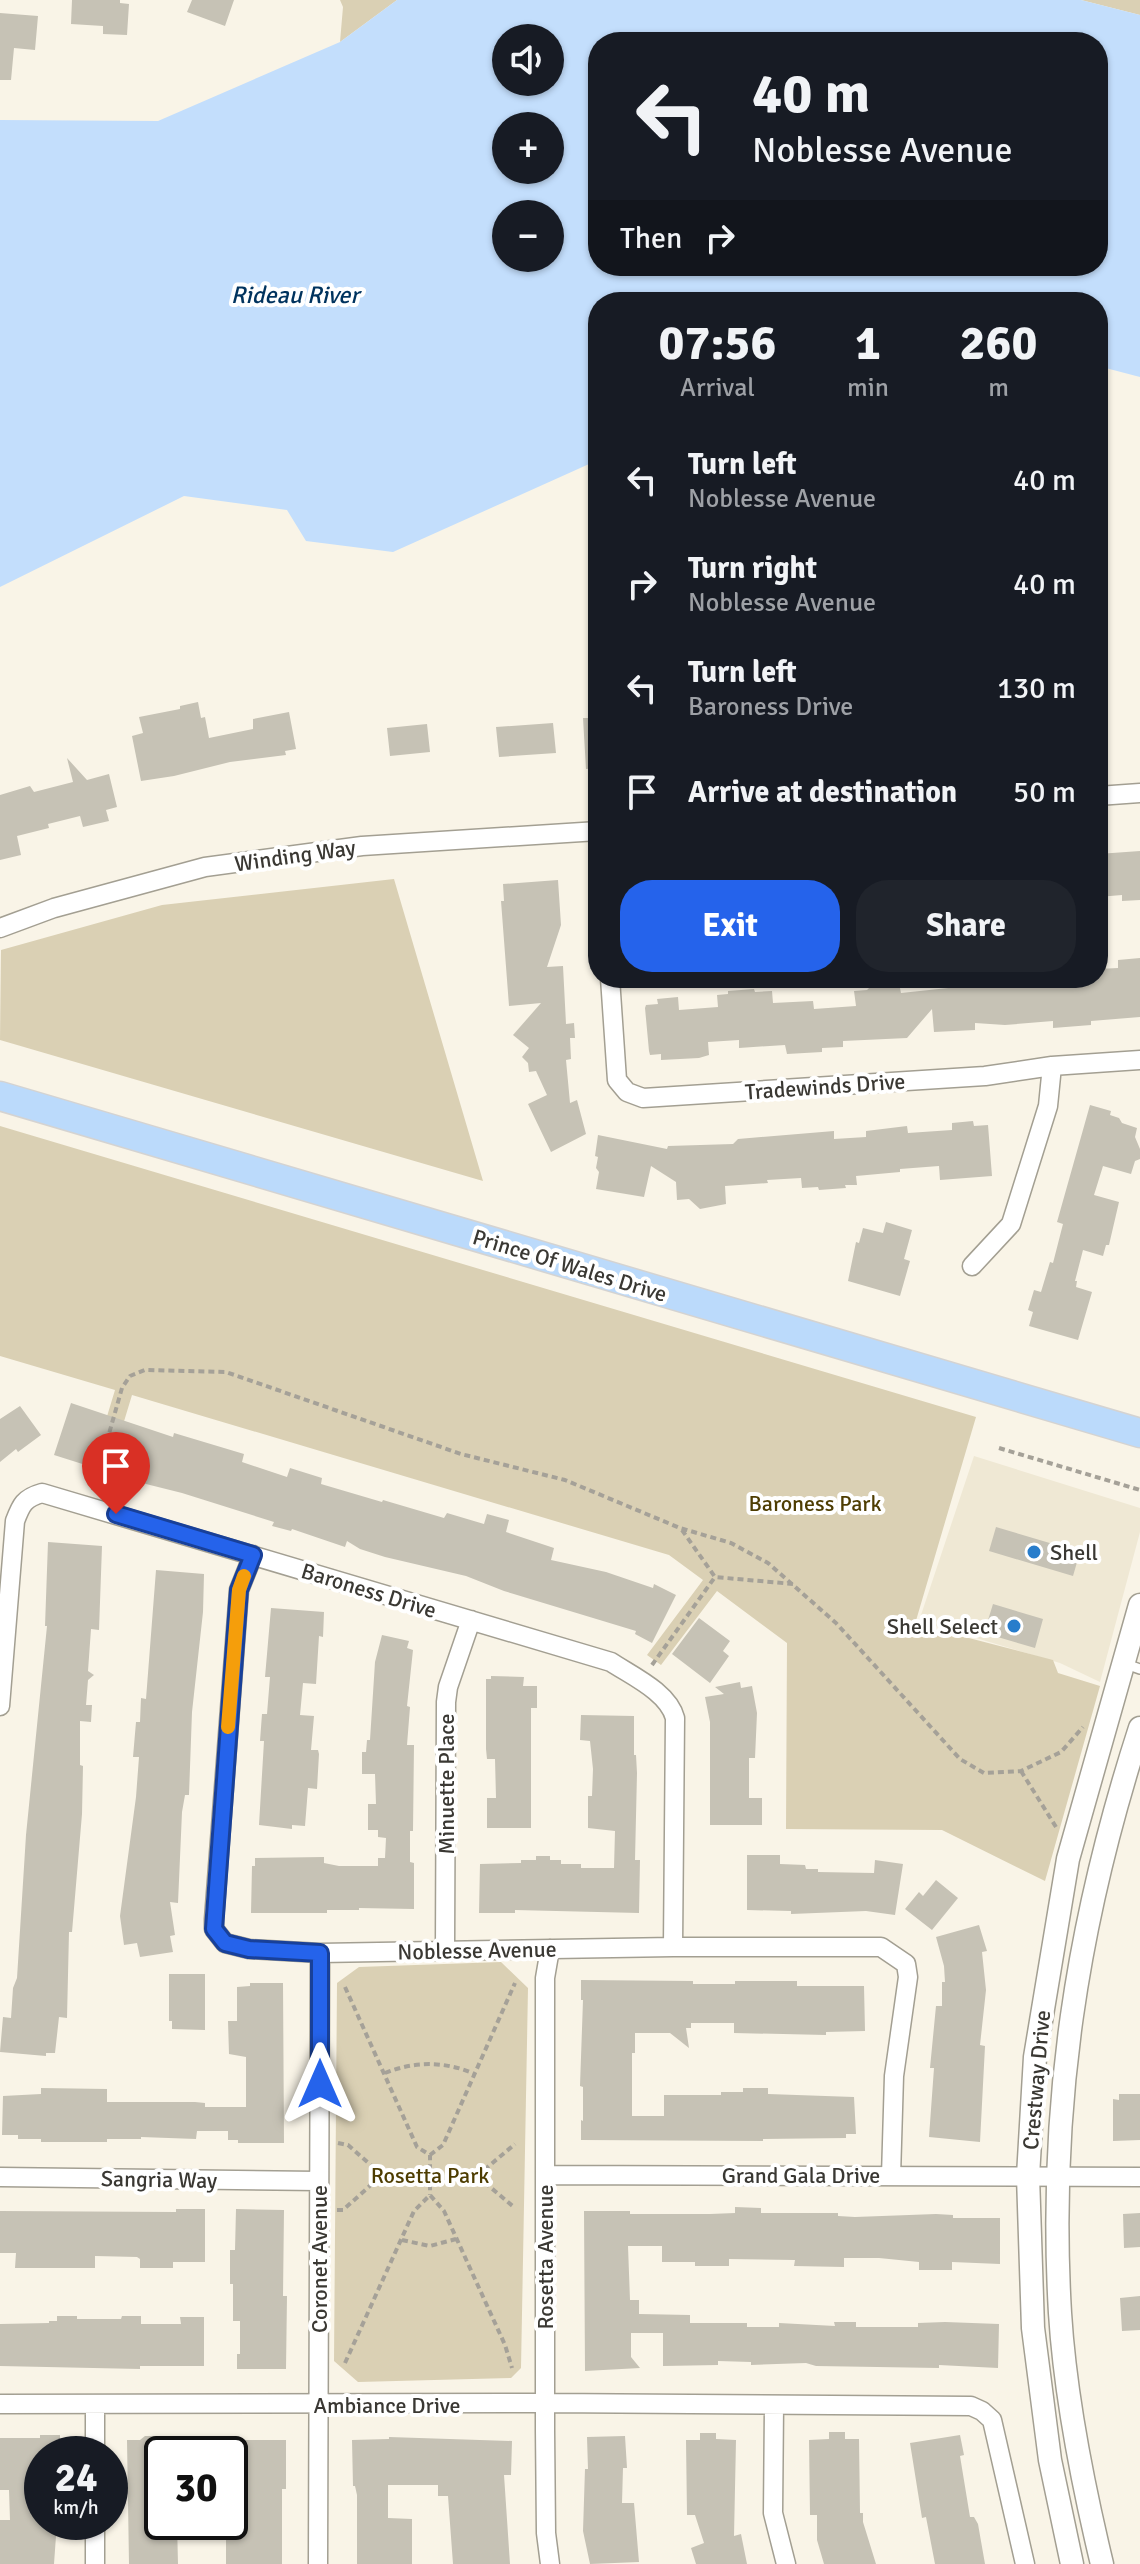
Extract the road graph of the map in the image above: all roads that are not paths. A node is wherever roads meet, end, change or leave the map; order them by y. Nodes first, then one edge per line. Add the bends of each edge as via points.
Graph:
1 (1140, 793) edge
2 (1108, 795) edge
3 (588, 832) edge
4 (0, 928) edge
5 (611, 988) edge
6 (1140, 1060) edge
7 (1052, 1066) junction
8 (0, 1096) edge
9 (972, 1266) dead end
10 (1140, 1433) edge
11 (253, 1555) junction
12 (1140, 1605) edge
13 (471, 1620) junction
14 (1132, 1666) edge
15 (0, 1706) edge
16 (1140, 1728) edge
17 (673, 1947) junction
18 (550, 1949) junction
19 (445, 1951) junction
20 (320, 1953) junction
21 (545, 2175) junction
22 (891, 2176) junction
23 (1028, 2176) junction
24 (1057, 2176) junction
25 (0, 2177) edge
26 (1140, 2177) edge
27 (318, 2181) junction
28 (546, 2403) junction
29 (0, 2404) edge
30 (95, 2404) junction
31 (319, 2405) junction
32 (774, 2406) junction
33 (95, 2436) edge
34 (95, 2540) edge
35 (95, 2564) edge
36 (318, 2564) edge
37 (550, 2564) edge
38 (786, 2564) edge
39 (1025, 2564) edge
40 (1072, 2564) edge
41 (1102, 2564) edge

1 - 2 street
3 - 4 street, Winding Way via 362,846 205,867
5 - 7 street, Tradewinds Drive via 617,1080 627,1092 643,1098 985,1076
6 - 7 street, Tradewinds Drive
7 - 9 street via 1048,1106 1011,1224
8 - 10 main road, Prince Of Wales Drive
11 - 13 street, Baroness Drive
11 - 15 street, Baroness Drive via 42,1493 29,1496 15,1521
11 - 20 street, Noblesse Avenue via 239,1590 214,1929 225,1943 249,1949
12 - 14 street, Crestway Drive
13 - 17 street, Baroness Drive via 611,1662 673,1709
13 - 19 street, Minuette Place via 446,1702
14 - 23 street, Crestway Drive via 1068,1859 1035,2057
16 - 24 street, Crestway Drive via 1089,1910 1064,2067
17 - 18 street, Noblesse Avenue
17 - 22 street, Noblesse Avenue via 881,1947 906,1964 894,2076
18 - 19 street, Noblesse Avenue
18 - 21 street, Rosetta Avenue via 545,1978
19 - 20 street, Noblesse Avenue
20 - 27 street, Coronet Avenue
21 - 22 street, Grand Gala Drive
21 - 28 street, Rosetta Avenue
22 - 23 street, Grand Gala Drive
23 - 24 street, Grand Gala Drive
23 - 40 street, Crestway Drive via 1033,2328 1050,2460
24 - 26 street, Grand Gala Drive
24 - 41 street, Crestway Drive via 1060,2315 1085,2493
25 - 27 street, Sangria Way
27 - 31 street, Coronet Avenue
28 - 31 street, Ambiance Drive
28 - 32 street, Ambiance Drive
28 - 37 street, Rosetta Avenue
29 - 30 street, Ambiance Drive
30 - 31 street, Ambiance Drive
30 - 33 street
31 - 36 street, Coronet Avenue
32 - 38 street via 773,2513
32 - 39 street, Ambiance Drive via 971,2406 982,2411 998,2437
34 - 35 street

